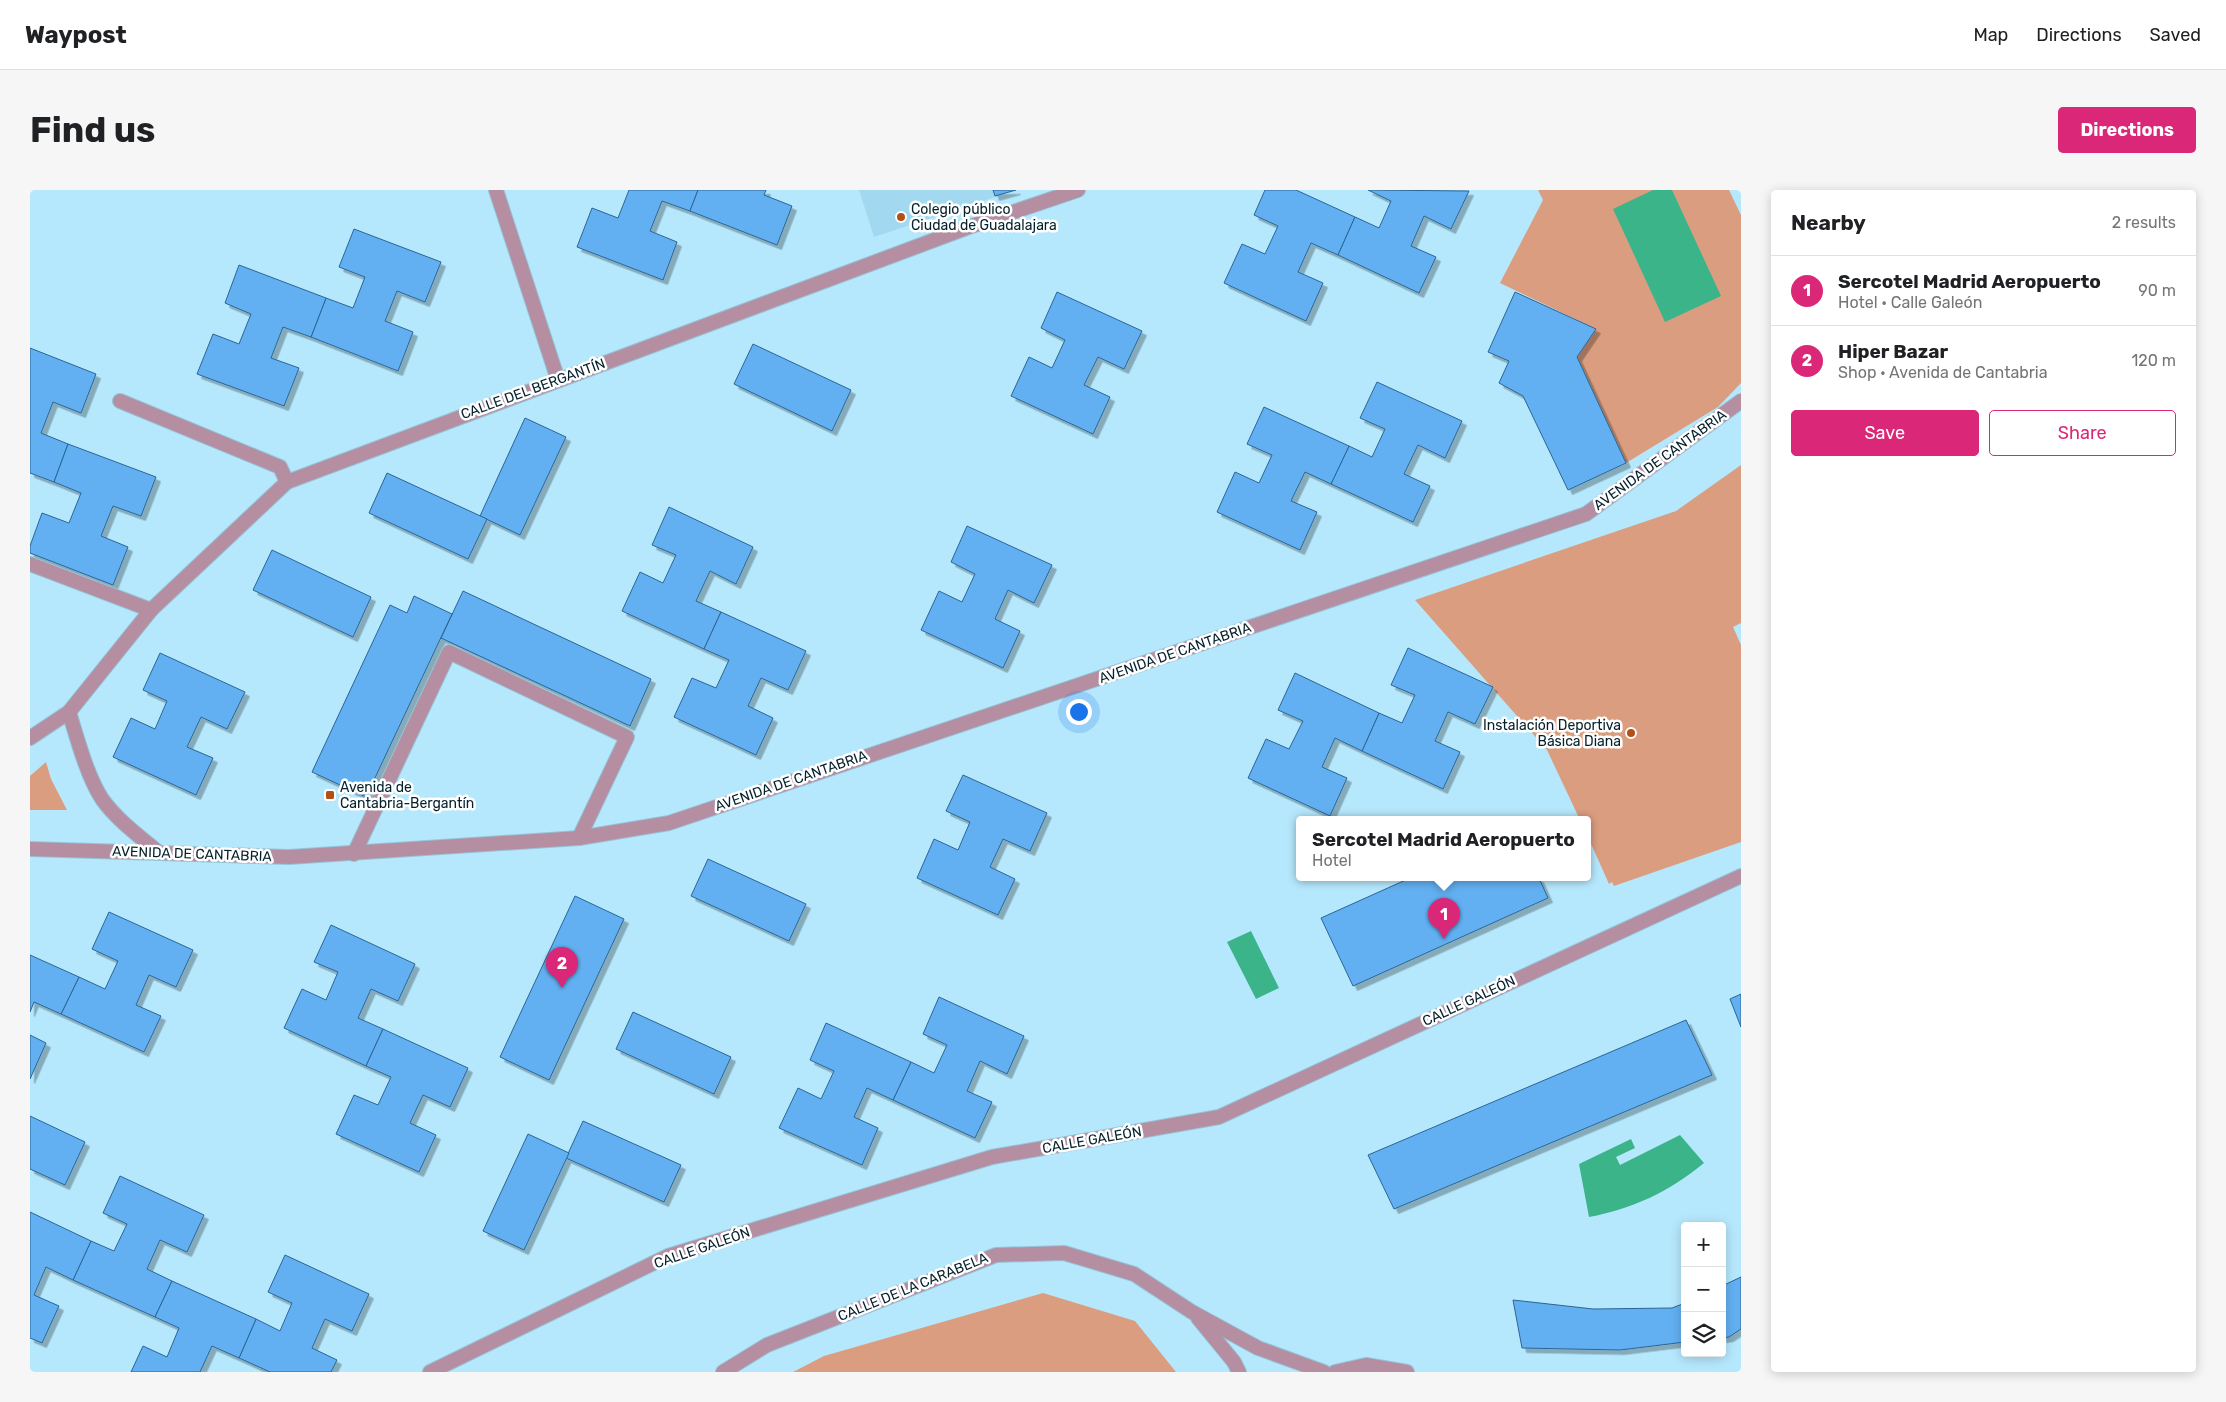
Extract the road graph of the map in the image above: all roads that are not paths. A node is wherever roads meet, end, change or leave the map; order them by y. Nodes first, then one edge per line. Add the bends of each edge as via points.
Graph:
1 (496, 190) edge
2 (1078, 190) edge
3 (558, 380) junction
4 (120, 400) dead end
5 (1741, 401) edge
6 (287, 482) junction
7 (30, 564) edge
8 (151, 610) junction
9 (69, 712) junction
10 (30, 738) edge
11 (579, 838) junction
12 (30, 849) edge
13 (158, 852) junction
14 (354, 854) junction
15 (1741, 876) edge
16 (1192, 1312) junction
17 (430, 1372) edge
18 (723, 1372) edge
19 (1239, 1372) edge
20 (1324, 1372) edge
21 (1335, 1372) edge
22 (1407, 1372) edge

1 - 3 street
2 - 3 street, CALLE DEL BERGANTÍN
3 - 6 street, CALLE DEL BERGANTÍN
4 - 6 street via 280,467
5 - 11 street, AVENIDA DE CANTABRIA via 1586,514 669,822
6 - 8 street, CALLE DEL BERGANTÍN
7 - 8 street
8 - 9 street, CALLE DEL BERGANTÍN
9 - 10 street, CALLE DEL BERGANTÍN
9 - 13 street via 82,754 102,798 122,822
11 - 14 street, AVENIDA DE CANTABRIA
11 - 14 street via 627,737 449,652
12 - 13 street, AVENIDA DE CANTABRIA
13 - 14 street, AVENIDA DE CANTABRIA via 289,857
15 - 17 street, CALLE GALEÓN via 1219,1117 992,1157 668,1256
16 - 18 street, CALLE DE LA CARABELA via 1134,1274 1073,1255 996,1254 767,1345
16 - 19 street
16 - 20 street via 1258,1348
21 - 22 street via 1366,1365

